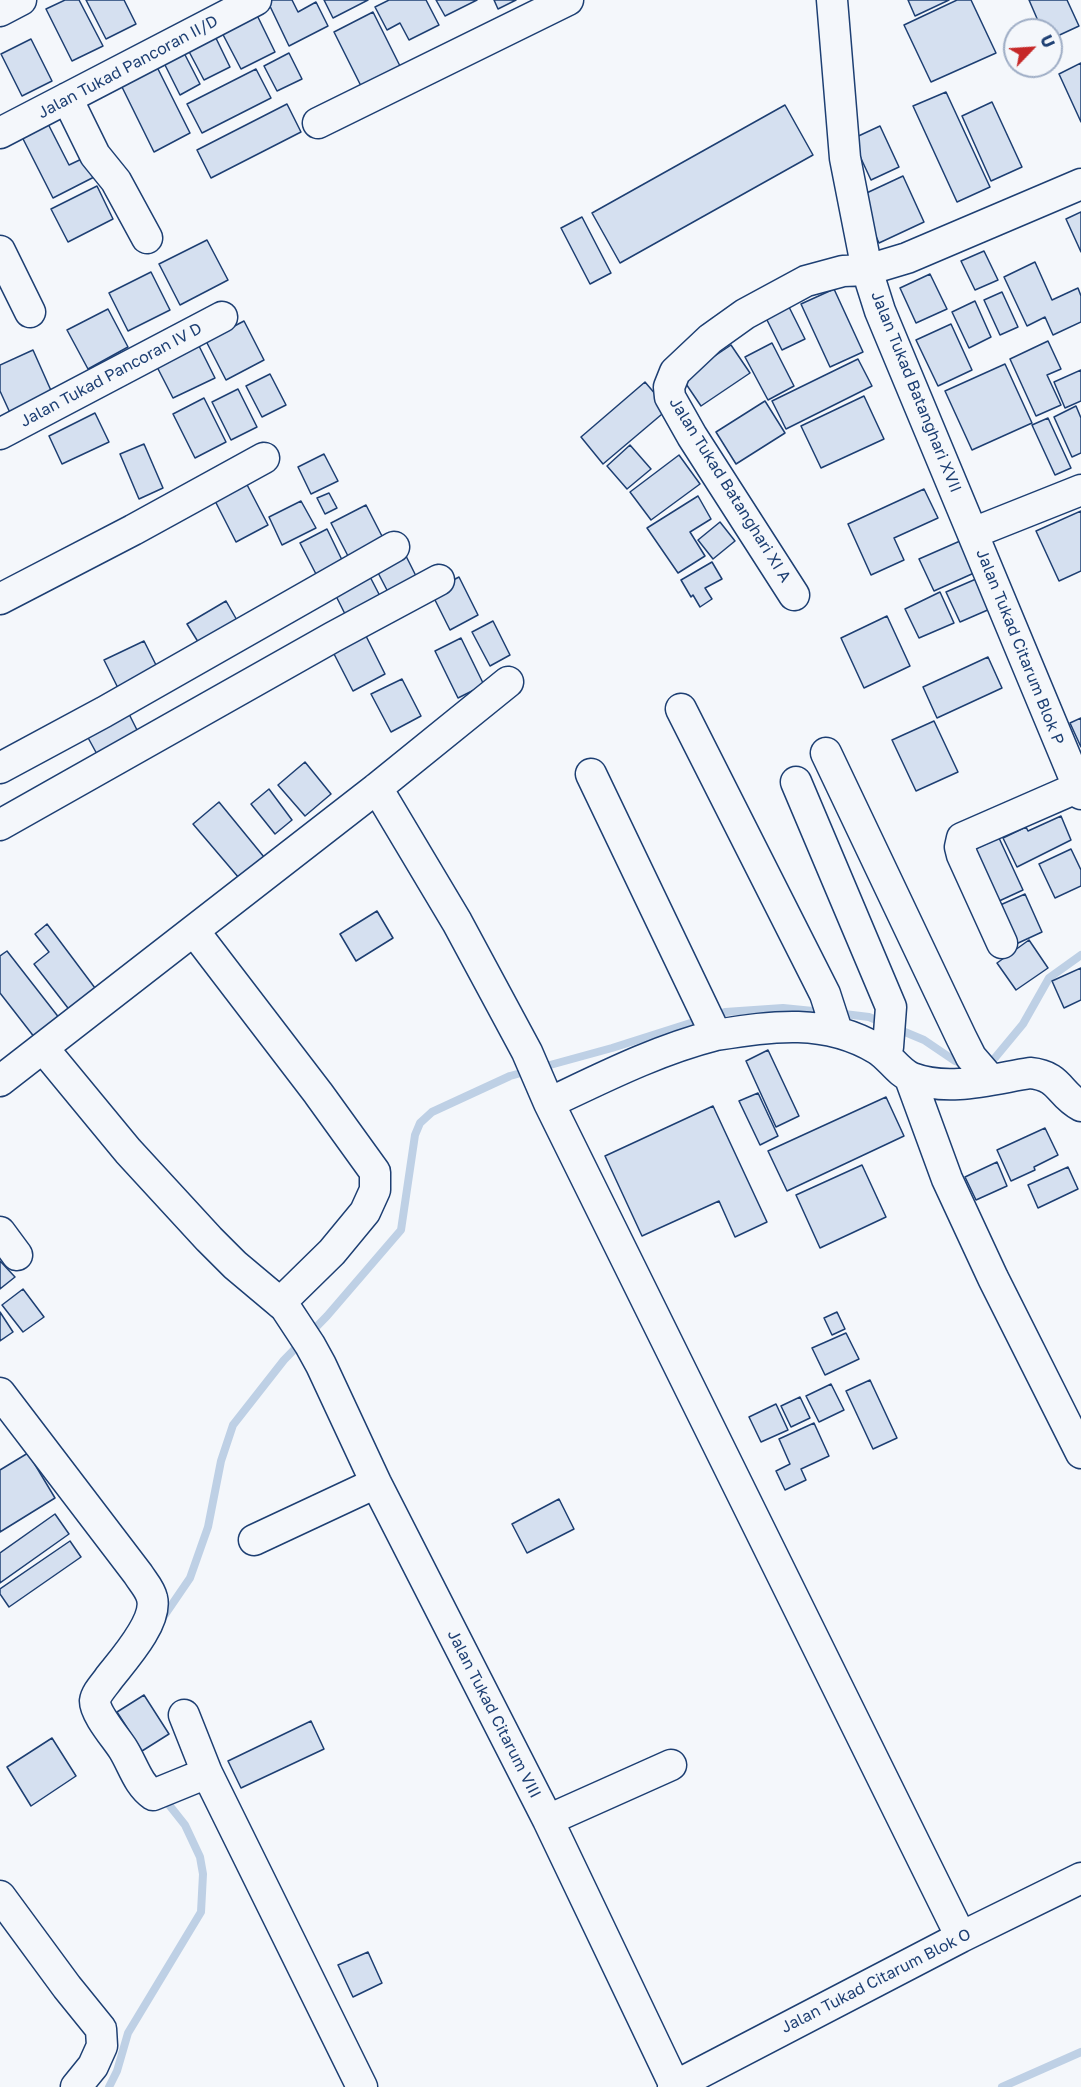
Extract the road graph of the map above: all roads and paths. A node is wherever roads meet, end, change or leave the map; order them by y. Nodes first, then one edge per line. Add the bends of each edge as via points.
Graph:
1 (21, 0) edge
2 (256, 0) edge
3 (568, 0) edge
4 (832, 0) edge
5 (0, 11) edge
6 (67, 98) junction
7 (318, 123) dead end
8 (0, 133) edge
9 (1081, 184) edge
10 (147, 238) dead end
11 (0, 251) edge
12 (867, 270) junction
13 (30, 312) dead end
14 (222, 316) dead end
15 (0, 434) edge
16 (264, 458) dead end
17 (1081, 490) edge
18 (974, 533) junction
19 (393, 547) dead end
20 (439, 580) dead end
21 (794, 595) dead end
22 (0, 599) edge
23 (508, 682) dead end
24 (681, 709) dead end
25 (826, 753) dead end
26 (0, 768) edge
27 (591, 774) dead end
28 (796, 782) dead end
29 (376, 788) junction
30 (1080, 789) edge
31 (0, 825) edge
32 (194, 932) junction
33 (1002, 943) dead end
34 (837, 1029) junction
35 (715, 1031) junction
36 (43, 1048) junction
37 (886, 1051) junction
38 (982, 1070) junction
39 (910, 1078) junction
40 (0, 1081) edge
41 (546, 1096) junction
42 (1081, 1106) edge
43 (282, 1305) junction
44 (0, 1393) edge
45 (1081, 1453) edge
46 (376, 1483) junction
47 (254, 1540) dead end
48 (184, 1715) dead end
49 (671, 1765) dead end
50 (196, 1777) junction
51 (548, 1820) junction
52 (1081, 1878) edge
53 (0, 1896) edge
54 (961, 1937) junction
55 (674, 2086) edge
56 (76, 2087) edge
57 (363, 2087) edge

1 - 5 street
2 - 6 street, Jalan Tukad Pancoran II/D
3 - 7 street
4 - 12 street, Jalan Tukad Batanghari XVII via 844,158
6 - 8 street, Jalan Tukad Pancoran II/D
6 - 10 street via 95,155 116,181
9 - 12 street, Jalan Tukad Batanghari XI A via 907,258
11 - 13 street
12 - 18 street, Jalan Tukad Batanghari XVII via 880,311
12 - 21 street, Jalan Tukad Batanghari XI A via 806,281 768,300 710,339 681,365 669,387 670,397 692,436
14 - 15 street, Jalan Tukad Pancoran IV D
16 - 22 street
17 - 18 street
18 - 30 street, Jalan Tukad Citarum Blok P
19 - 26 street
20 - 31 street
23 - 29 street
24 - 34 street via 825,994
25 - 38 street
27 - 35 street
28 - 37 street via 891,1007
29 - 32 street
29 - 41 street via 457,922 527,1052
30 - 33 street via 962,838 962,855
32 - 36 street
32 - 43 street via 375,1172 375,1190 365,1212
34 - 35 street via 790,1025
34 - 37 street
35 - 41 street
36 - 40 street
36 - 43 street, Jalan Tukad Citarum VIII via 128,1151 209,1239
37 - 39 street
38 - 39 street via 955,1084
38 - 42 street via 1040,1074 1052,1079
39 - 45 street via 947,1179
41 - 54 street
43 - 46 street, Jalan Tukad Citarum VIII via 321,1365
44 - 50 street via 153,1599 141,1637 101,1689 95,1700 97,1709 143,1788 153,1795
46 - 47 street
46 - 51 street, Jalan Tukad Citarum VIII
48 - 50 street
49 - 51 street
50 - 57 street
51 - 55 street, Jalan Tukad Citarum VIII
52 - 54 street, Jalan Tukad Citarum Blok O
53 - 56 street via 101,2029 102,2046 93,2066
54 - 55 street, Jalan Tukad Citarum Blok O

